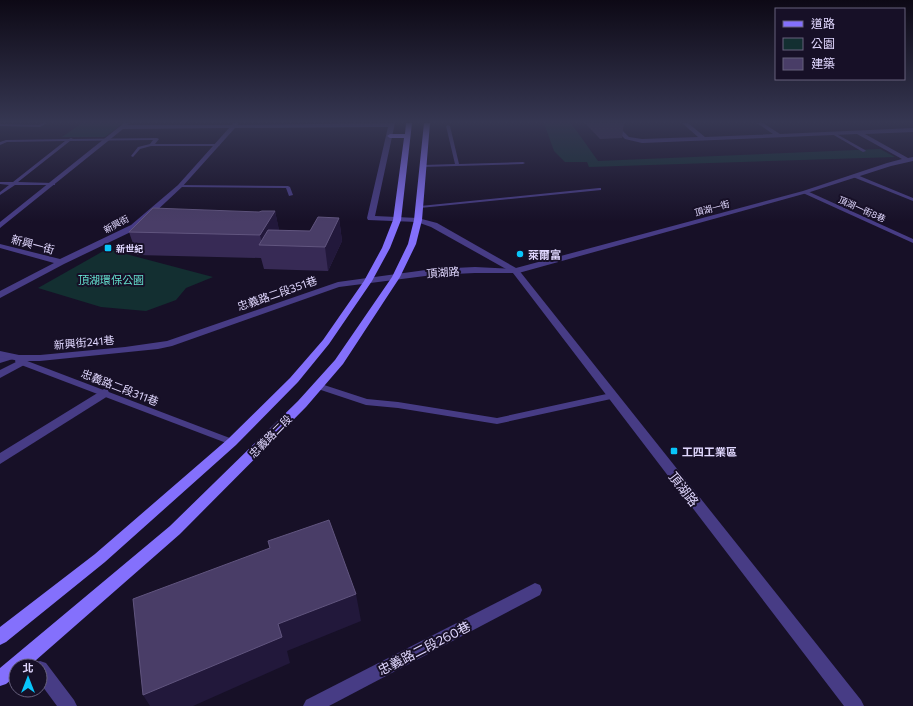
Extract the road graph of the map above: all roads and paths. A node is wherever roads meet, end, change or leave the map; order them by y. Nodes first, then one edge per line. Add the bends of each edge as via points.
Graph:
1 (50, 156) edge
2 (87, 156) edge
3 (208, 156) edge
4 (385, 156) edge
5 (404, 156) edge
6 (424, 156) edge
7 (455, 156) edge
8 (910, 159) edge
9 (523, 163) dead end
10 (457, 165) junction
11 (423, 166) junction
12 (855, 176) junction
13 (0, 183) edge
14 (15, 183) junction
15 (53, 184) junction
16 (180, 186) junction
17 (599, 189) dead end
18 (805, 192) junction
19 (0, 194) edge
20 (291, 195) dead end
21 (913, 200) edge
22 (420, 207) junction
23 (396, 220) junction
24 (418, 220) junction
25 (0, 226) edge
26 (913, 241) edge
27 (0, 246) edge
28 (61, 262) junction
29 (515, 271) junction
30 (396, 277) junction
31 (368, 281) junction
32 (0, 295) edge
33 (169, 344) joint
34 (3, 357) edge
35 (22, 362) junction
36 (0, 374) edge
37 (318, 386) junction
38 (104, 393) junction
39 (611, 396) junction
40 (232, 442) junction
41 (0, 459) edge
42 (535, 590) dead end
43 (0, 637) edge
44 (36, 658) edge
45 (48, 680) edge
46 (68, 706) edge
47 (312, 706) edge
48 (855, 706) edge

1 - 14 lane
2 - 15 street, 新興一街
3 - 16 street, 新興街
4 - 23 street, 頂湖路 via 371,218
5 - 23 main road, 忠義路二段
6 - 11 main road, 忠義路二段
7 - 10 lane
8 - 12 street, 頂湖一街
9 - 10 lane
10 - 11 lane
11 - 22 main road, 忠義路二段
12 - 18 street, 頂湖一街
12 - 21 lane
13 - 14 lane
14 - 15 lane
14 - 19 lane
15 - 25 street, 新興一街
16 - 20 lane via 288,187
16 - 28 street, 新興街 via 138,227
17 - 22 lane
18 - 26 lane, 頂湖一街8巷
18 - 29 street, 頂湖一街
22 - 24 main road, 忠義路二段
23 - 24 street, 頂湖路
23 - 31 main road, 忠義路二段 via 386,248
24 - 29 street, 頂湖路 via 434,225
24 - 30 main road, 忠義路二段 via 412,244
27 - 28 street, 新興一街
28 - 32 street, 新興街
29 - 30 street, 頂湖路 via 434,272
29 - 39 street, 頂湖路
30 - 31 street, 忠義路二段351巷
30 - 37 main road, 忠義路二段 via 339,362
31 - 33 street, 忠義路二段351巷 via 338,285
31 - 40 main road, 忠義路二段 via 326,342 294,380
33 - 34 street, 新興街241巷 via 34,358
34 - 35 lane, 忠義路二段311巷
35 - 36 street
35 - 38 lane, 忠義路二段311巷
37 - 39 lane via 366,402 497,421
37 - 44 main road, 忠義路二段 via 175,530
38 - 40 lane, 忠義路二段311巷
38 - 41 street
39 - 48 street, 頂湖路
40 - 43 main road, 忠義路二段 via 100,558
42 - 47 street, 忠義路二段260巷
45 - 46 street

